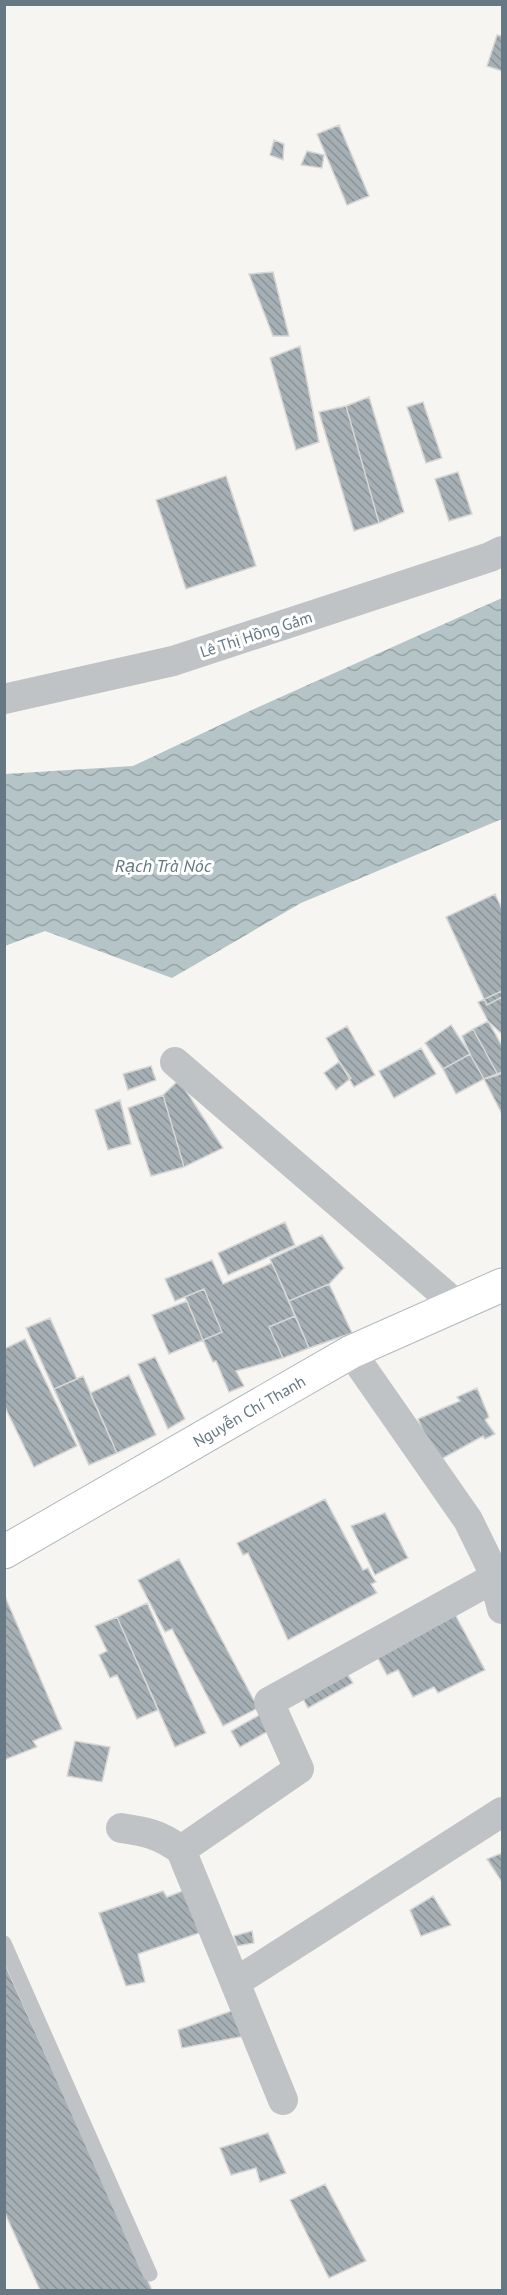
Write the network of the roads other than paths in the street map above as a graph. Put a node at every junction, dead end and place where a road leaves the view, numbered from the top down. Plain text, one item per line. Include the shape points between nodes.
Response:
1 (502, 552) edge
2 (4, 699) edge
3 (175, 1062) dead end
4 (502, 1285) edge
5 (458, 1306) junction
6 (351, 1352) junction
7 (4, 1552) edge
8 (494, 1578) junction
9 (502, 1609) edge
10 (502, 1812) edge
11 (121, 1828) dead end
12 (181, 1850) junction
13 (4, 1943) edge
14 (236, 1982) junction
15 (283, 2100) dead end
16 (150, 2274) dead end

1 - 2 street, Lê Thị Hồng Gấm via 174,660
3 - 5 street
4 - 5 main road, Nguyễn Chí Thanh
5 - 6 main road, Nguyễn Chí Thanh
6 - 7 main road, Nguyễn Chí Thanh
6 - 8 street via 468,1520
8 - 9 street
8 - 12 street via 269,1702 299,1769
10 - 14 street
11 - 12 street via 153,1833
12 - 14 street
13 - 16 lane
14 - 15 street

